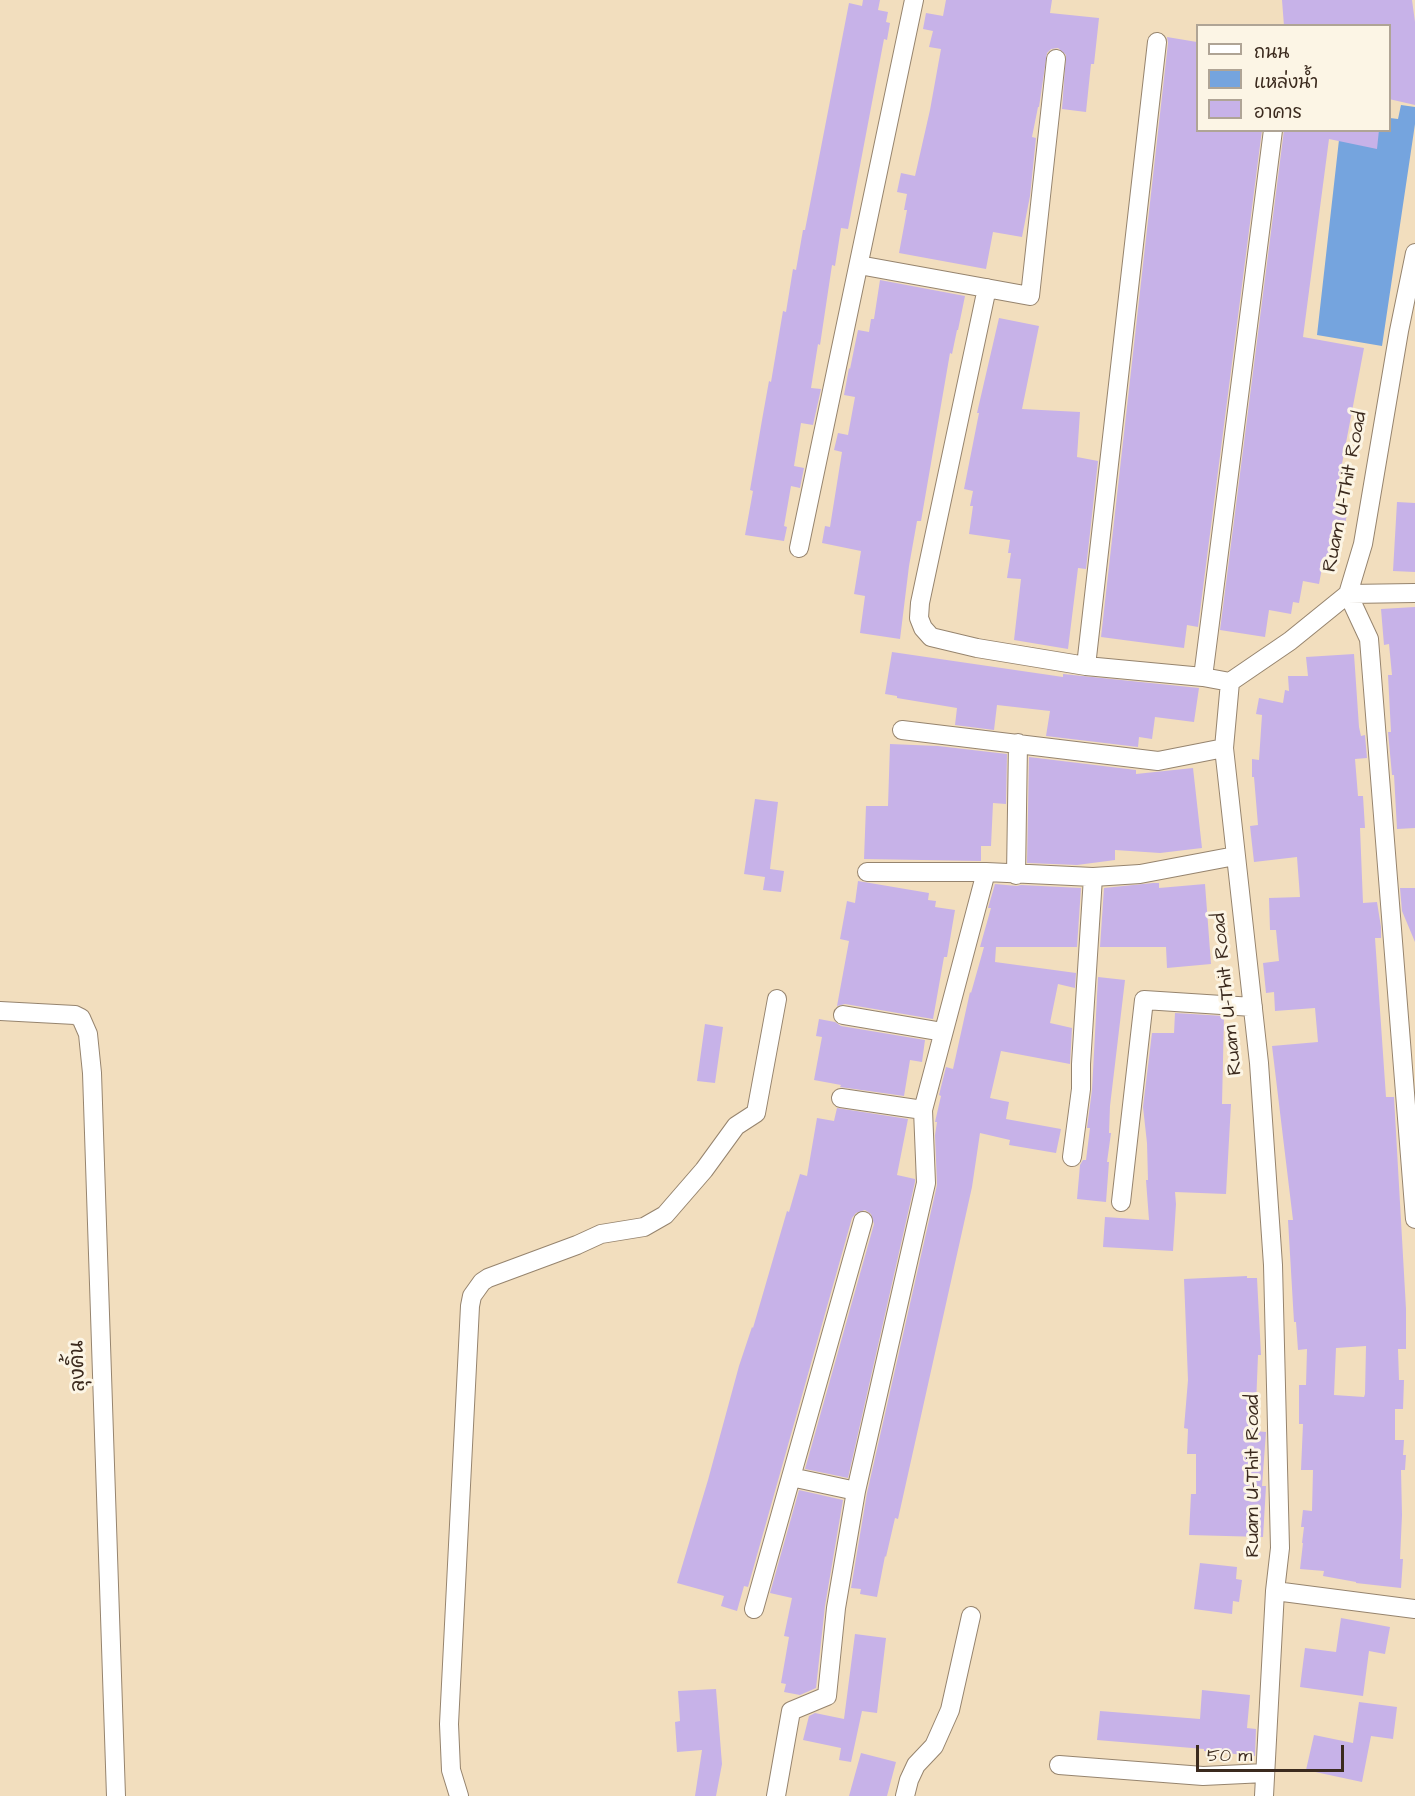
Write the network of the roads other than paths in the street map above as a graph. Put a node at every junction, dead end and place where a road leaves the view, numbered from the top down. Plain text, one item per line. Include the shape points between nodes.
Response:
1 (914, 0) edge
2 (1157, 42) dead end
3 (1056, 59) dead end
4 (1272, 132) edge
5 (1415, 253) edge
6 (859, 265) junction
7 (987, 288) junction
8 (1407, 332) edge
9 (799, 548) dead end
10 (1415, 593) edge
11 (1348, 594) junction
12 (1086, 666) junction
13 (1203, 677) junction
14 (1230, 682) junction
15 (902, 730) dead end
16 (1018, 743) junction
17 (1224, 748) junction
18 (1235, 856) junction
19 (867, 872) dead end
20 (986, 872) junction
21 (1016, 875) junction
22 (1093, 877) junction
23 (777, 999) dead end
24 (1253, 1007) junction
25 (0, 1011) edge
26 (843, 1015) dead end
27 (943, 1032) junction
28 (841, 1098) dead end
29 (923, 1110) junction
30 (1072, 1157) dead end
31 (1121, 1203) dead end
32 (1415, 1219) edge
33 (863, 1221) dead end
34 (791, 1477) junction
35 (856, 1491) junction
36 (1275, 1591) junction
37 (754, 1609) dead end
38 (1415, 1609) edge
39 (971, 1616) dead end
40 (1059, 1765) dead end
41 (1265, 1773) junction
42 (116, 1796) edge
43 (459, 1796) edge
44 (776, 1796) edge
45 (905, 1796) edge
46 (1264, 1796) edge

1 - 6 street
2 - 12 street
3 - 7 street via 1030,296
4 - 13 street
5 - 8 street, Ruam U-Thit Road
6 - 7 street
6 - 9 street
7 - 12 street via 920,603 920,624 936,638
8 - 11 street, Ruam U-Thit Road via 1363,544
10 - 11 street
11 - 14 street, Ruam U-Thit Road via 1290,641
11 - 32 street via 1369,639
12 - 13 street
13 - 14 street
14 - 17 street, Ruam U-Thit Road
15 - 16 street
16 - 17 street via 1158,761
16 - 21 street
17 - 18 street, Ruam U-Thit Road
18 - 22 street via 1140,874
18 - 24 street, Ruam U-Thit Road
19 - 20 street
20 - 21 street
20 - 27 street
21 - 22 street
22 - 30 street via 1082,1089
23 - 43 street via 756,1113 736,1126 665,1215 644,1227 601,1234 488,1278 472,1296 449,1724 451,1770
24 - 31 street via 1144,1000
24 - 36 street, Ruam U-Thit Road via 1273,1265 1280,1548
25 - 42 street, ลุงคิ้น via 75,1015 81,1018 88,1034
26 - 27 street
27 - 29 street
28 - 29 street
29 - 35 street via 926,1184
33 - 34 street
34 - 35 street
34 - 37 street
35 - 44 street via 836,1608 827,1696 791,1711
36 - 38 street
36 - 41 street, Ruam U-Thit Road
39 - 45 street via 950,1710 934,1746 916,1765
40 - 41 street via 1203,1776
41 - 46 street, Ruam U-Thit Road

